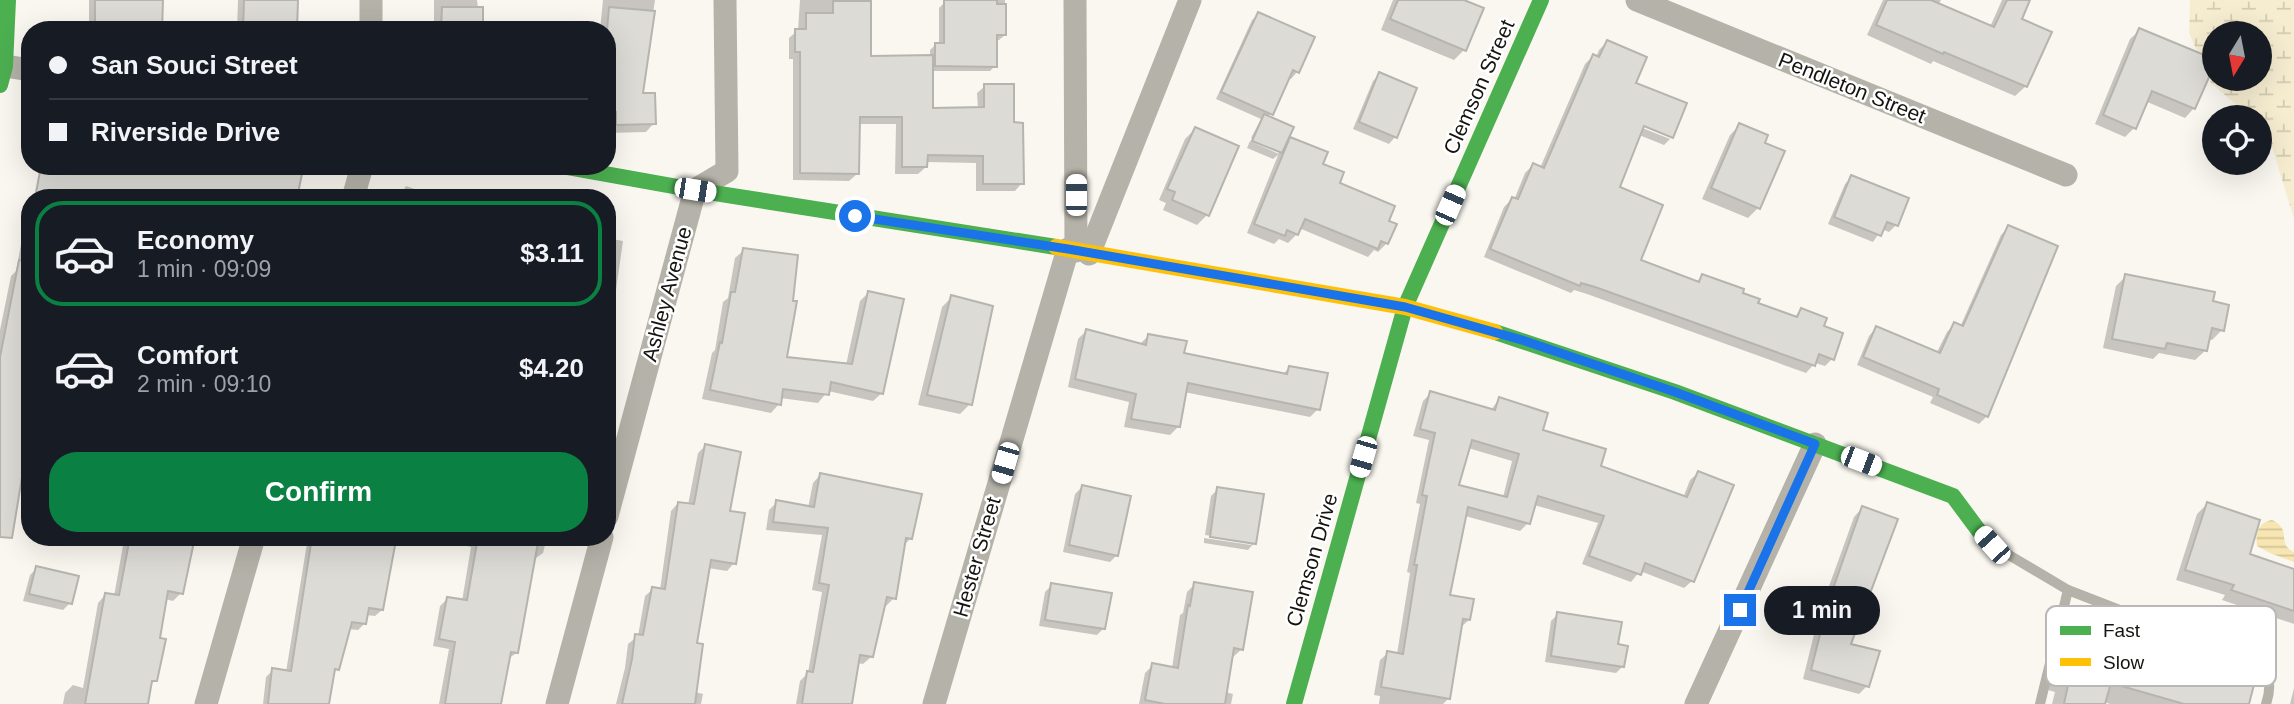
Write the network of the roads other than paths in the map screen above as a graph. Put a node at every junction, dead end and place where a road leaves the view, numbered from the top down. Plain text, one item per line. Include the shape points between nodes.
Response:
1 (8, 0) edge
2 (371, 0) edge
3 (725, 0) edge
4 (1075, 0) edge
5 (1190, 0) edge
6 (1541, 0) edge
7 (1637, 0) edge
8 (371, 21) edge
9 (21, 71) edge
10 (2, 72) edge
11 (611, 175) edge
12 (2066, 175) dead end
13 (695, 190) junction
14 (1078, 251) junction
15 (1405, 307) junction
16 (1815, 444) junction
17 (616, 483) edge
18 (1979, 531) joint
19 (251, 546) edge
20 (600, 546) edge
21 (2068, 590) junction
22 (2064, 606) edge
23 (2109, 606) edge
24 (2046, 672) edge
25 (2270, 686) edge
26 (206, 704) edge
27 (557, 704) edge
28 (934, 704) edge
29 (1294, 704) edge
30 (1696, 704) edge
31 (2040, 704) edge
32 (2266, 704) edge

1 - 10 street
2 - 8 street
3 - 13 street via 727,171
4 - 14 street
5 - 14 street, Hester Street
6 - 15 street, Clemson Street
7 - 12 street, Pendleton Street
9 - 10 street
11 - 13 street
13 - 14 street
13 - 17 street, Ashley Avenue
14 - 15 street
14 - 28 street, Hester Street
15 - 16 street via 1525,341
15 - 29 street, Clemson Drive
16 - 18 street via 1953,496
16 - 30 street
18 - 21 lane via 1992,545
19 - 26 street
20 - 27 street
21 - 22 lane
21 - 23 lane
24 - 31 lane
25 - 32 lane

